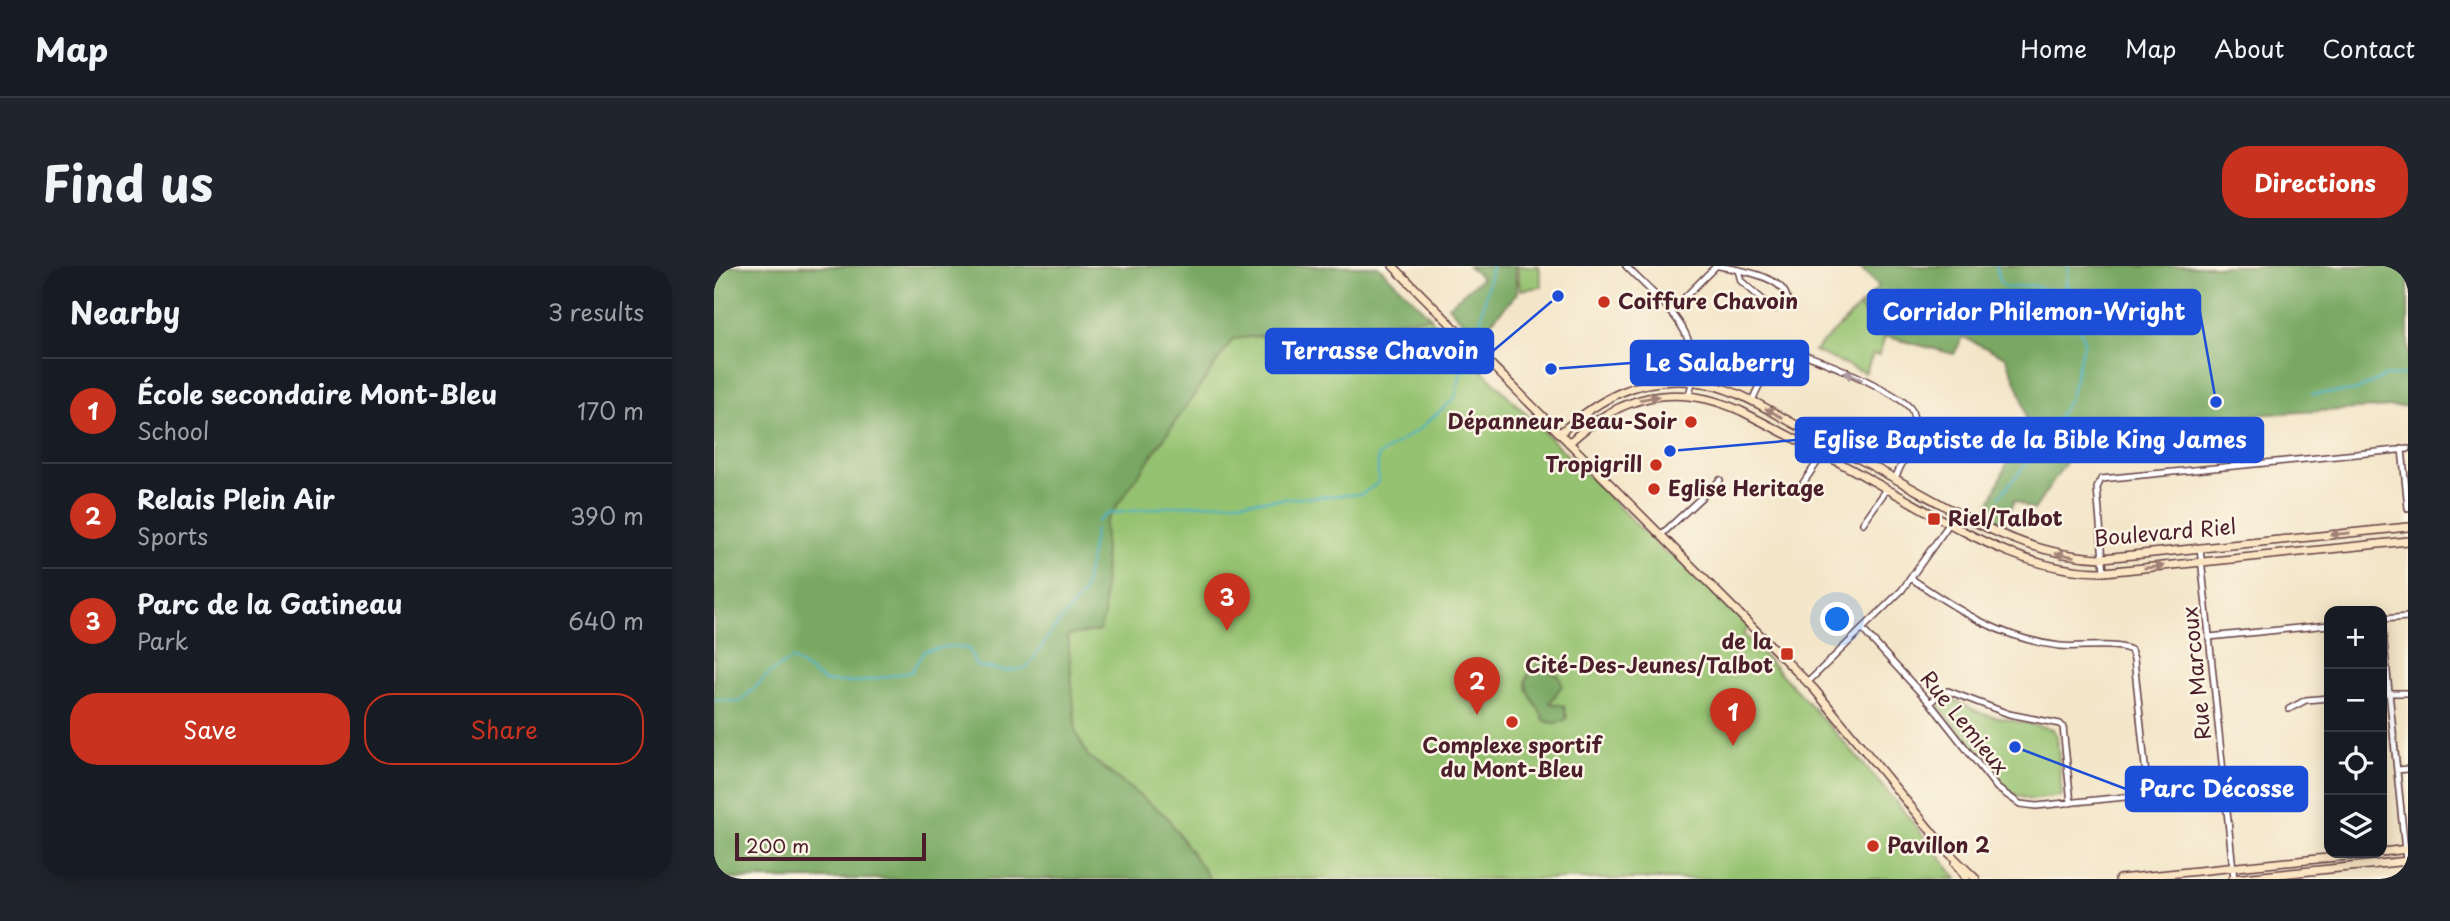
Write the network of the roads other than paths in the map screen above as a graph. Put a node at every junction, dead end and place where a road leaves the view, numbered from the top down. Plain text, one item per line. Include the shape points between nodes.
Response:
1 (1393, 266) edge
2 (1626, 266) edge
3 (1717, 266) edge
4 (1738, 270) junction
5 (1670, 312) junction
6 (1693, 382) junction
7 (1689, 396) junction
8 (1752, 401) junction
9 (1560, 433) junction
10 (1569, 443) junction
11 (2405, 449) edge
12 (1823, 454) junction
13 (1895, 478) junction
14 (1720, 480) dead end
15 (1799, 489) dead end
16 (1887, 489) junction
17 (2408, 508) edge
18 (1957, 513) junction
19 (1863, 523) dead end
20 (1950, 523) junction
21 (2408, 527) edge
22 (1661, 535) junction
23 (2408, 541) edge
24 (2200, 548) junction
25 (2103, 558) junction
26 (2202, 562) junction
27 (2104, 572) junction
28 (1912, 579) junction
29 (2408, 617) edge
30 (2387, 620) edge
31 (2324, 626) edge
32 (1862, 629) junction
33 (2209, 637) junction
34 (1808, 682) junction
35 (2387, 693) edge
36 (2408, 693) edge
37 (2324, 698) edge
38 (1930, 703) junction
39 (2387, 706) edge
40 (2289, 709) dead end
41 (2408, 769) edge
42 (2397, 770) junction
43 (2224, 787) junction
44 (2148, 795) junction
45 (2071, 803) junction
46 (2406, 850) edge
47 (2387, 852) edge
48 (1949, 853) junction
49 (2325, 858) edge
50 (2407, 861) edge
51 (2234, 867) junction
52 (1966, 879) edge
53 (1976, 879) edge
54 (2119, 879) edge
55 (2234, 879) edge

1 - 9 street
2 - 5 street
3 - 4 street
3 - 5 street
4 - 4 street via 1781,287 1787,298 1784,303 1774,309 1741,281
5 - 6 street via 1689,335
6 - 7 street
6 - 8 street, Boulevard Riel
6 - 9 street, Boulevard Riel via 1651,384 1620,392 1593,405
10 -> 7 street, Boulevard Riel via 1593,421 1622,405 1654,397
7 - 12 street, Boulevard Riel via 1732,407
13 -> 8 street, Boulevard Riel
13 -> 8 street via 1911,441 1913,417 1906,403 1791,351 1767,372
9 - 10 street
10 - 22 street
11 - 17 street
11 - 25 street via 2101,480 2097,488
12 - 15 street
12 - 16 street, Boulevard Riel
13 - 18 street, Boulevard Riel
14 - 22 street
16 - 19 street
16 - 20 street, Boulevard Riel
18 - 20 street
25 -> 18 street, Boulevard Riel via 2042,550
20 - 27 street, Boulevard Riel via 2041,564
20 - 28 street
21 -> 24 street, Boulevard Riel
22 - 34 street
23 - 26 street, Boulevard Riel
24 - 25 street, Boulevard Riel
24 - 26 street, Rue Marcoux
25 - 27 street
27 -> 26 street, Boulevard Riel
26 - 33 street, Rue Marcoux
28 - 32 street
28 - 44 street via 1970,618 2013,636 2061,646 2131,650
29 - 30 street
31 - 33 street
32 - 34 street
32 - 38 street, Rue Lemieux
33 - 43 street, Rue Marcoux
34 - 48 street
35 - 36 street
37 - 40 street via 2306,700
38 - 45 street, Rue Lemieux via 2006,796 2031,806
38 - 45 street via 1948,691 2009,714 2060,724
39 - 42 street
41 - 42 street
42 - 46 street
43 - 44 street, Rue Lemieux
43 - 51 street, Rue Marcoux
44 - 45 street, Rue Lemieux
46 - 47 street
46 - 50 street
48 - 52 street
48 - 53 street
49 - 51 street
50 - 55 street
51 - 54 street
51 - 55 street, Rue Marcoux

